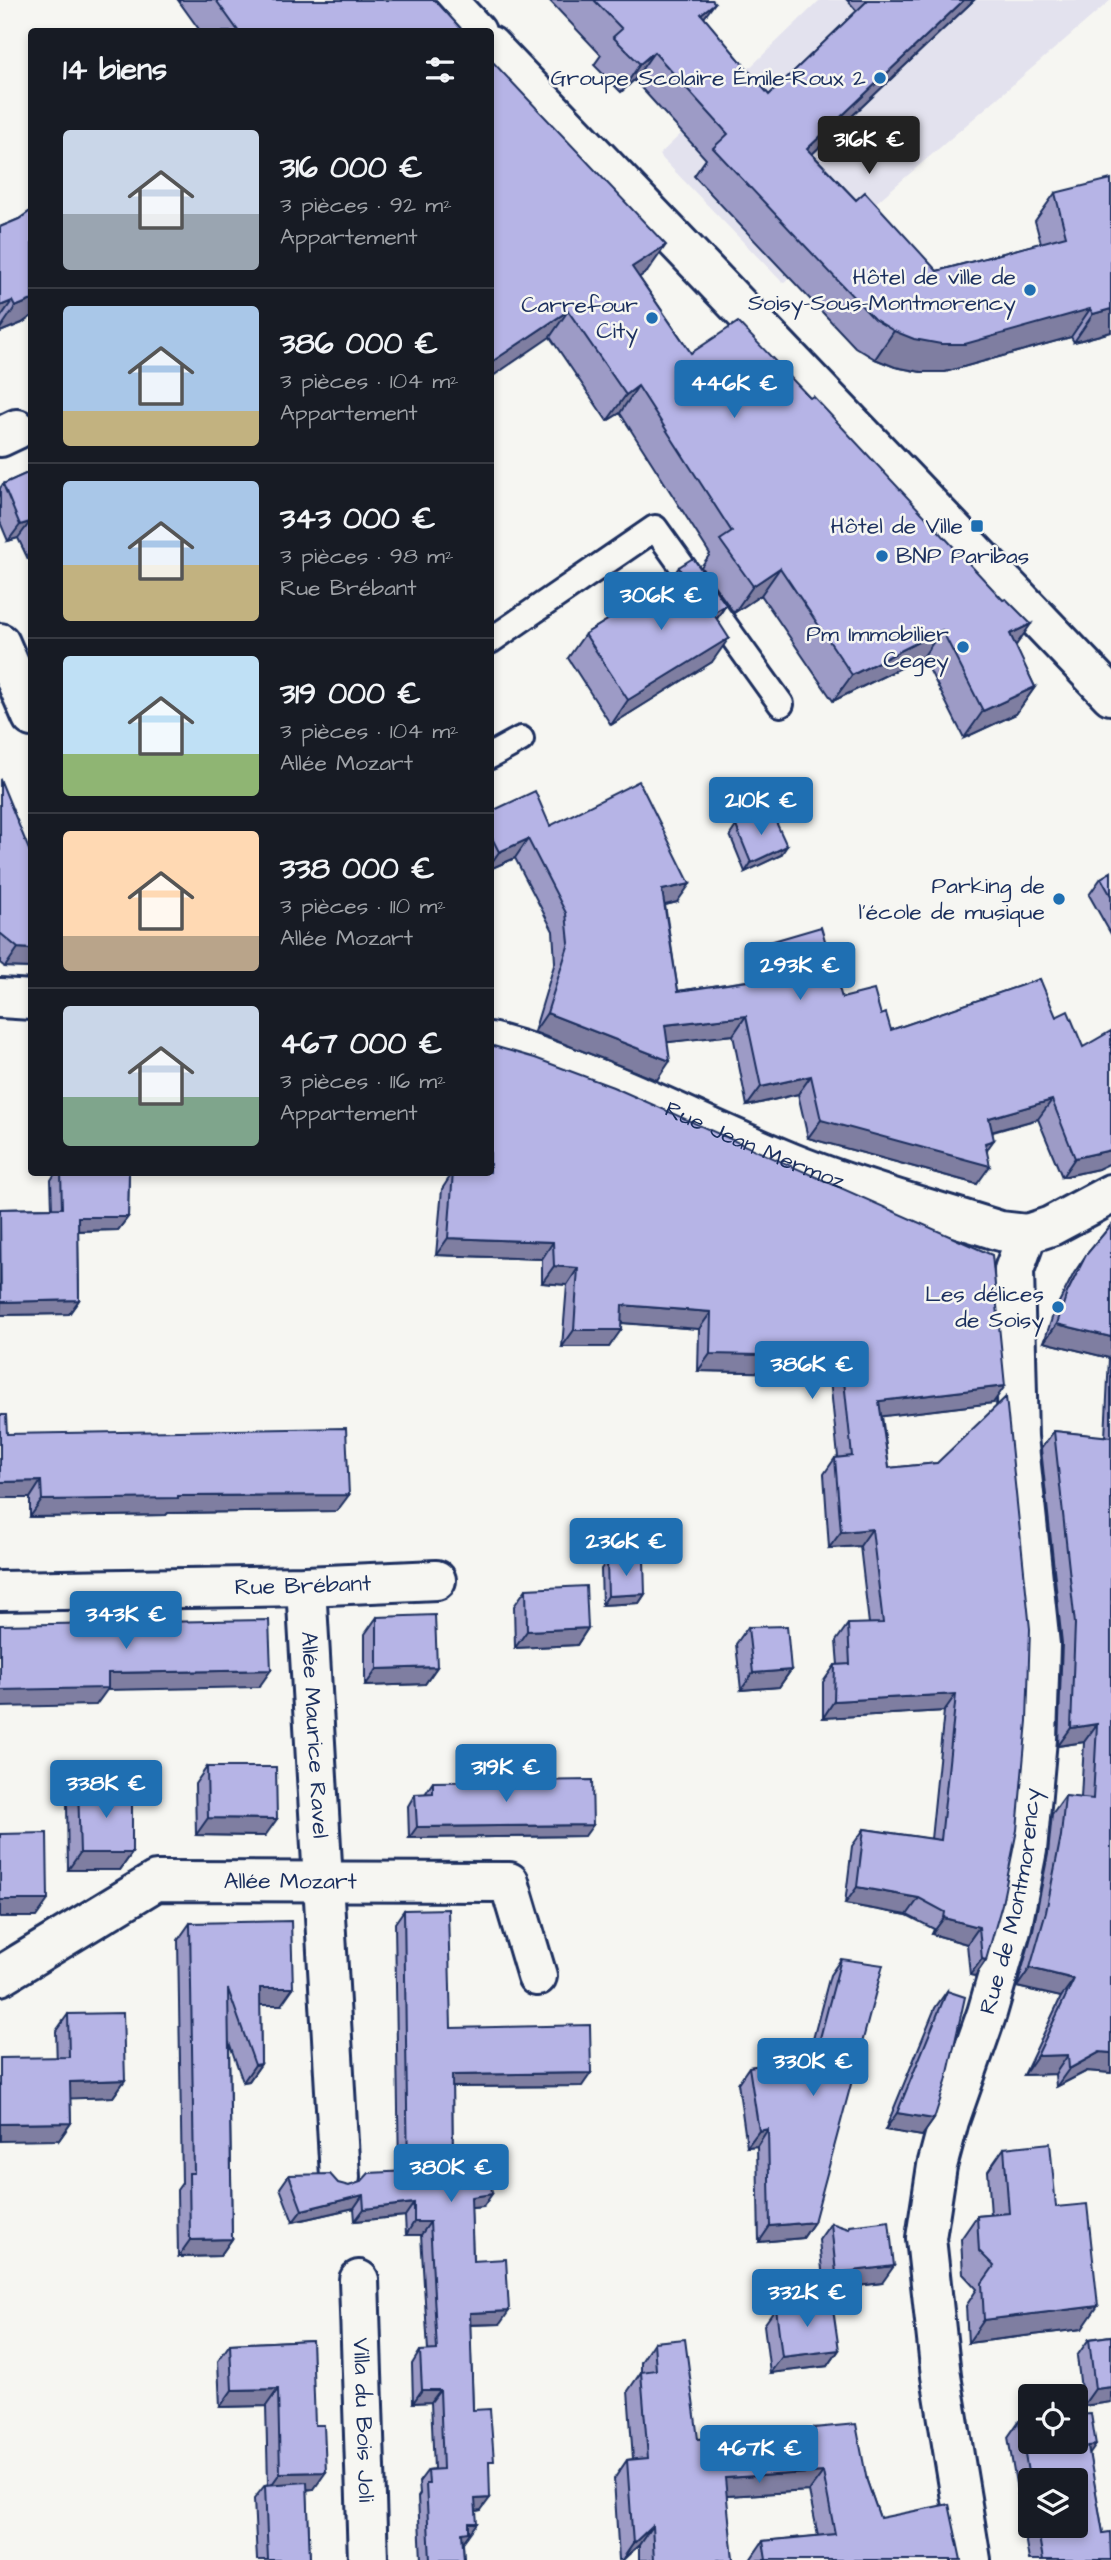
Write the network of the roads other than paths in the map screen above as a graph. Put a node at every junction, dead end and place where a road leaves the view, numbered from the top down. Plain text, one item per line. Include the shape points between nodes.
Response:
1 (446, 0) edge
2 (472, 28) edge
3 (494, 50) edge
4 (494, 638) edge
5 (0, 643) edge
6 (1111, 695) edge
7 (781, 704) dead end
8 (28, 709) edge
9 (522, 739) dead end
10 (494, 754) edge
11 (0, 998) edge
12 (28, 1000) edge
13 (494, 1043) edge
14 (1111, 1194) edge
15 (1027, 1234) junction
16 (436, 1580) dead end
17 (306, 1586) junction
18 (0, 1591) edge
19 (324, 1881) junction
20 (0, 1976) edge
21 (537, 1976) dead end
22 (340, 2177) dead end
23 (359, 2280) dead end
24 (368, 2560) edge
25 (971, 2560) edge

1 - 2 street
3 - 6 street
4 - 7 lane via 655,528
5 - 8 street
9 - 10 lane
11 - 12 street
13 - 15 street, Rue Jean Mermoz via 612,1084 804,1167 1000,1231
14 - 15 street
15 - 25 street, Rue de Montmorency via 1014,1270 1018,1437 1040,1645 1028,1836 1012,1926 940,2155 926,2238
16 - 17 street, Rue Brébant
17 - 18 street, Rue Brébant
17 - 19 street, Allée Maurice Ravel
19 - 20 street, Allée Mozart via 156,1881
19 - 21 street, Allée Mozart via 509,1882
19 - 22 street, Allée Maurice Ravel
23 - 24 street, Villa du Bois Joli

